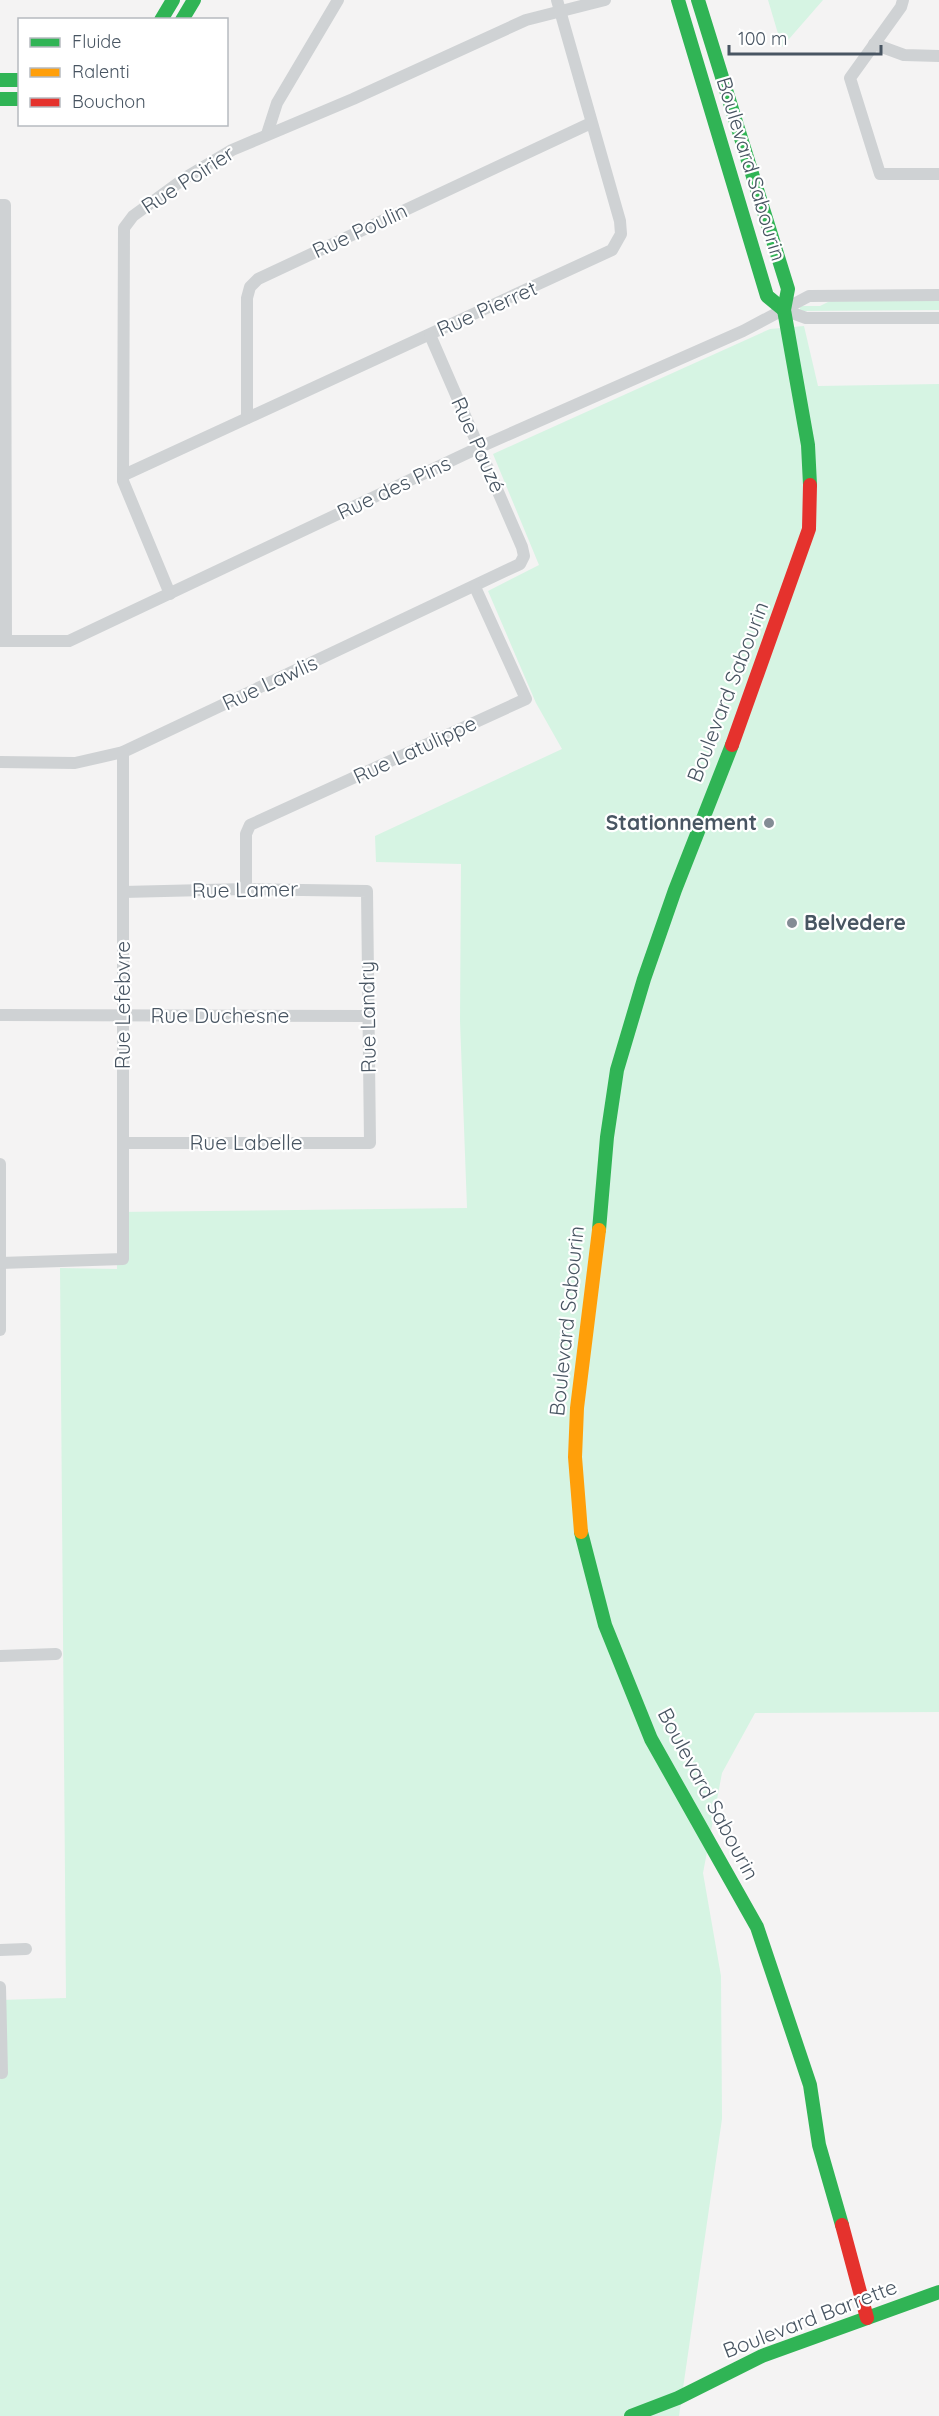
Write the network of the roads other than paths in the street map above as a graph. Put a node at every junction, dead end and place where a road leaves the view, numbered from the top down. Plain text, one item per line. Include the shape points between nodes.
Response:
1 (173, 0) edge
2 (194, 0) edge
3 (338, 0) edge
4 (557, 0) edge
5 (605, 0) edge
6 (678, 0) edge
7 (698, 0) edge
8 (903, 0) edge
9 (561, 13) junction
10 (162, 18) edge
11 (183, 18) edge
12 (874, 44) junction
13 (939, 56) edge
14 (0, 80) edge
15 (18, 80) edge
16 (0, 99) edge
17 (18, 99) edge
18 (591, 123) junction
19 (267, 134) junction
20 (939, 174) edge
21 (0, 205) edge
22 (939, 295) edge
23 (784, 310) junction
24 (939, 318) edge
25 (430, 335) junction
26 (247, 418) junction
27 (480, 447) junction
28 (124, 475) junction
29 (3, 524) edge
30 (524, 556) joint
31 (475, 587) junction
32 (170, 594) junction
33 (3, 641) edge
34 (123, 752) junction
35 (0, 762) edge
36 (246, 889) junction
37 (367, 891) joint
38 (123, 892) junction
39 (0, 1014) edge
40 (123, 1015) junction
41 (369, 1016) junction
42 (123, 1143) junction
43 (369, 1143) joint
44 (0, 1164) edge
45 (0, 1263) edge
46 (0, 1330) edge
47 (56, 1654) dead end
48 (0, 1656) edge
49 (26, 1949) dead end
50 (0, 1950) edge
51 (0, 1987) edge
52 (2, 2073) dead end
53 (939, 2292) edge
54 (867, 2318) junction
55 (631, 2416) edge

1 - 10 street
2 - 11 street
3 - 19 street via 277,103
4 - 9 street, Rue Pierret
5 - 9 street, Rue Poirier
6 - 23 street, Boulevard Sabourin via 767,296
7 - 23 street, Boulevard Sabourin via 788,289
8 - 12 street via 902,7
9 - 18 street, Rue Pierret
9 - 19 street, Rue Poirier via 526,21
12 - 13 street via 904,55
12 - 20 street via 850,78 880,174
14 - 15 street
16 - 17 street
18 - 25 street, Rue Pierret via 620,221 621,234 612,250
18 - 26 street, Rue Poulin via 258,279 247,298
19 - 28 street, Rue Poirier via 185,178 133,216 124,228
21 - 29 street via 5,205
22 - 23 street, Rue des Pins via 809,296
23 - 24 street via 806,318
23 - 27 street, Rue des Pins
23 - 54 street, Boulevard Sabourin via 808,445 809,529 731,749 675,890 617,1070 577,1408 575,1457 581,1535 605,1625 651,1739 757,1927 810,2085 819,2145
25 - 26 street, Rue Pierret
25 - 27 street, Rue Pauzé
26 - 28 street, Rue Pierret
27 - 30 street, Rue Pauzé
27 - 32 street, Rue des Pins
28 - 32 street, Rue Poirier via 123,481
29 - 33 street
30 - 31 street, Rue Lawlis via 520,564
31 - 34 street, Rue Lawlis
31 - 36 street, Rue Latulippe via 526,699 250,825 246,834
32 - 33 street, Rue des Pins via 69,641
34 - 35 street, Rue Lawlis via 75,763
34 - 38 street, Rue Lefebvre
36 - 37 street, Rue Lamer
36 - 38 street, Rue Lamer
37 - 41 street, Rue Landry
38 - 40 street, Rue Lefebvre
39 - 40 street, Rue Duchesne
40 - 41 street, Rue Duchesne
40 - 42 street, Rue Lefebvre
41 - 43 street, Rue Landry
42 - 43 street, Rue Labelle
42 - 45 street, Rue Lefebvre via 123,1259
44 - 45 street
45 - 46 street
47 - 48 street
49 - 50 street
51 - 52 street
53 - 54 street, Boulevard Barrette
54 - 55 street, Boulevard Barrette via 762,2356 678,2398

